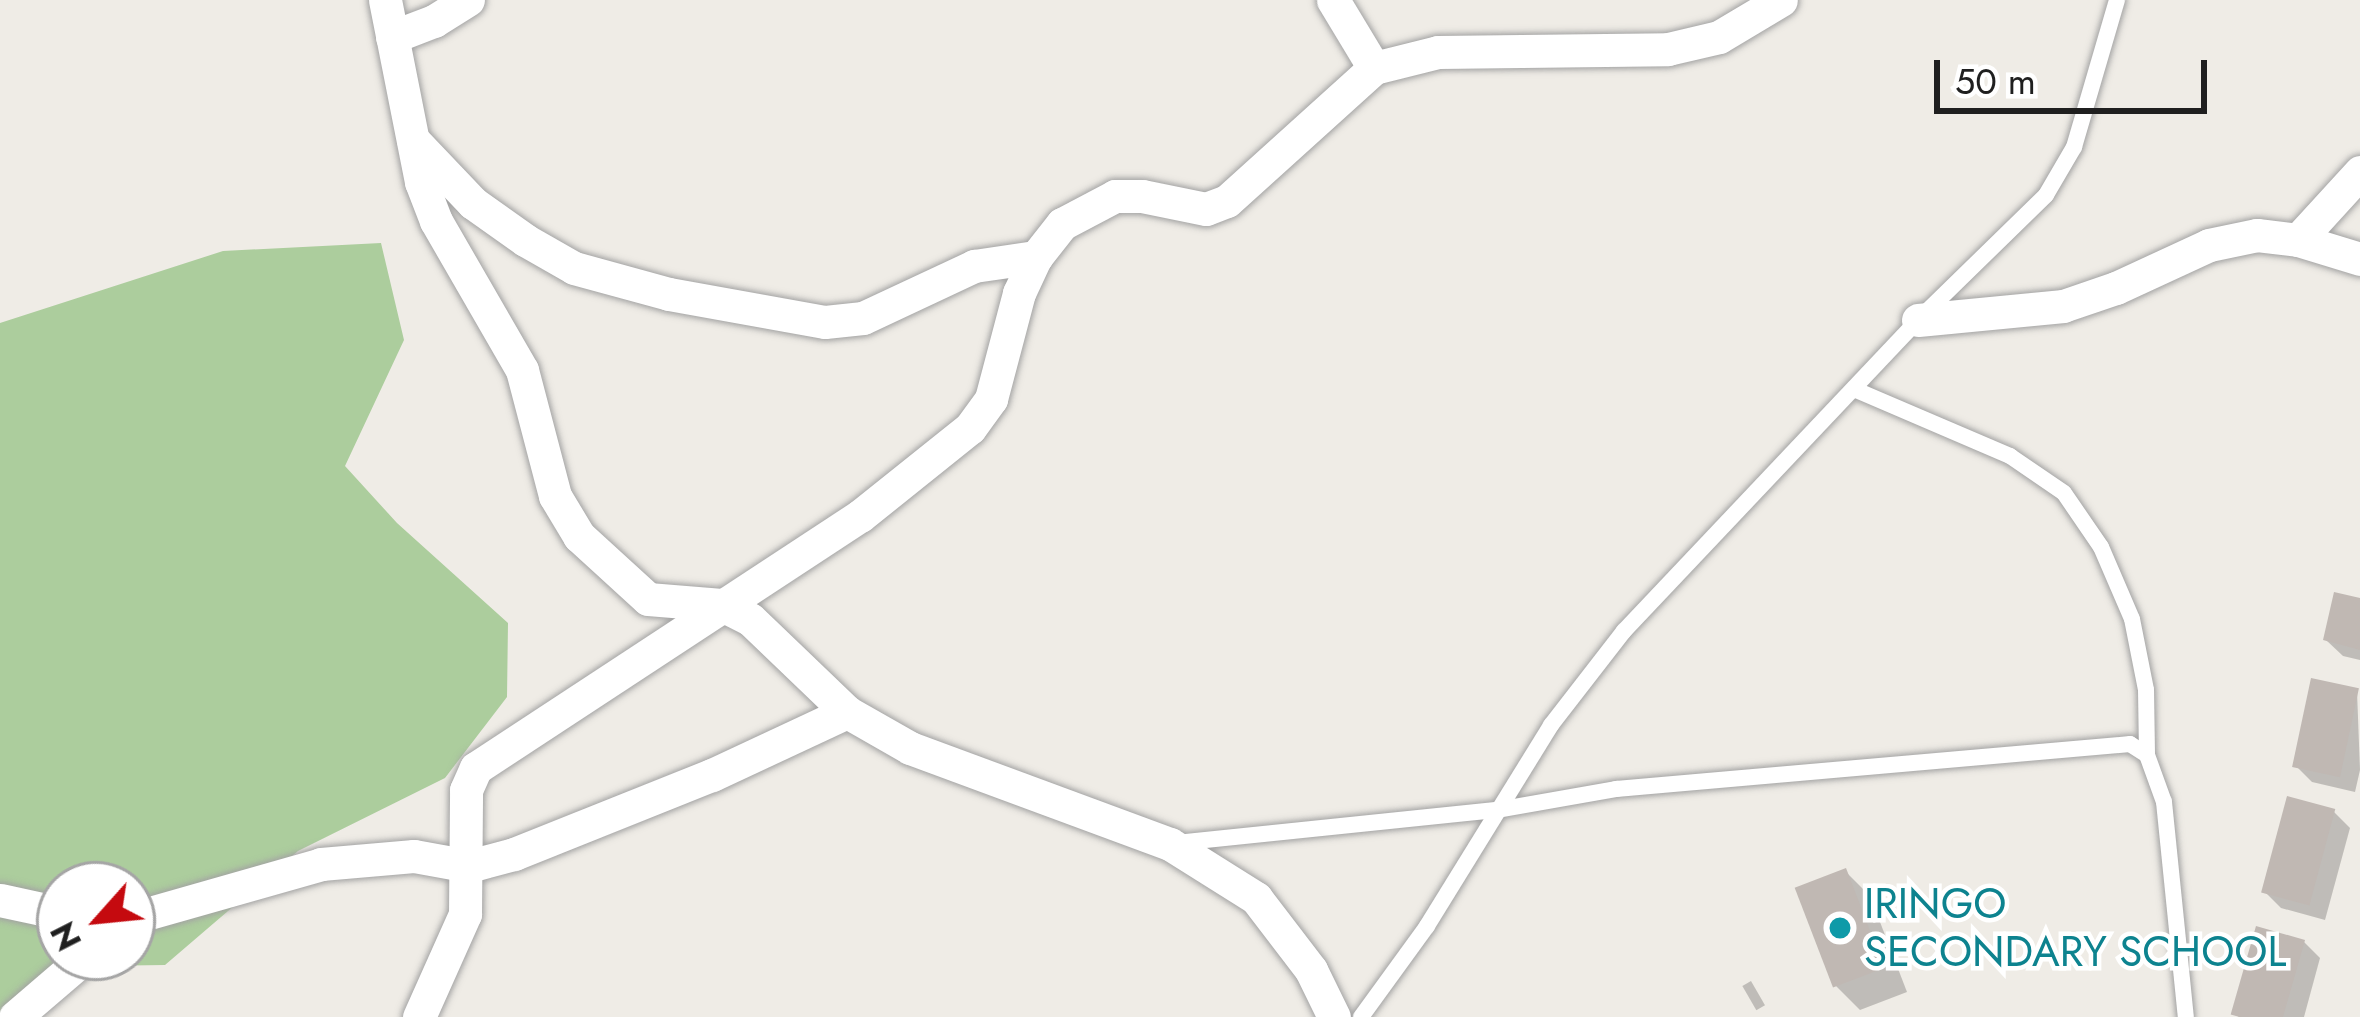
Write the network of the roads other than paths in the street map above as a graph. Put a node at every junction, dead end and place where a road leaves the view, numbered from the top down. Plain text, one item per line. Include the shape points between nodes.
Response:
1 (385, 0) edge
2 (468, 0) edge
3 (1333, 0) edge
4 (1781, 0) edge
5 (2117, 0) edge
6 (392, 37) junction
7 (1374, 68) junction
8 (412, 139) junction
9 (2360, 172) edge
10 (2298, 239) junction
11 (1036, 256) junction
12 (2360, 259) edge
13 (1918, 320) junction
14 (1856, 390) junction
15 (722, 605) junction
16 (847, 712) junction
17 (2147, 755) junction
18 (1497, 810) junction
19 (1170, 844) junction
20 (469, 866) junction
21 (0, 900) edge
22 (36, 908) edge
23 (156, 911) edge
24 (57, 981) edge
25 (15, 1017) edge
26 (419, 1017) edge
27 (1334, 1017) edge
28 (1361, 1017) edge
29 (2186, 1017) edge

1 - 6 street
2 - 6 street
3 - 7 street
4 - 7 street via 1719,37 1668,49 1438,52
5 - 13 lane via 2074,147 2046,195
6 - 8 street
7 - 11 street via 1227,201 1206,209 1115,196 1062,224
8 - 11 street via 473,203 525,239 574,268 669,294 825,322 895,306 974,266
8 - 15 street via 436,221 522,370 555,496 579,536 648,598
9 - 10 street
10 - 12 street
10 - 13 street via 2257,235 2209,245 2063,305
11 - 15 street via 982,415 860,516
13 - 14 lane
14 - 17 lane via 2010,456 2064,494 2101,547 2132,619 2146,690
14 - 18 lane via 1624,631
15 - 16 street via 774,638
15 - 20 street via 476,768 466,790
16 - 19 street via 976,776
16 - 20 street via 712,775
17 - 18 lane via 2130,744 2053,748 1616,789
17 - 29 lane via 2164,802
18 - 19 lane
18 - 28 lane
19 - 27 street via 1256,898 1311,970
20 - 23 street via 414,856 321,864
20 - 26 street via 465,914
21 - 22 street
24 - 25 street

